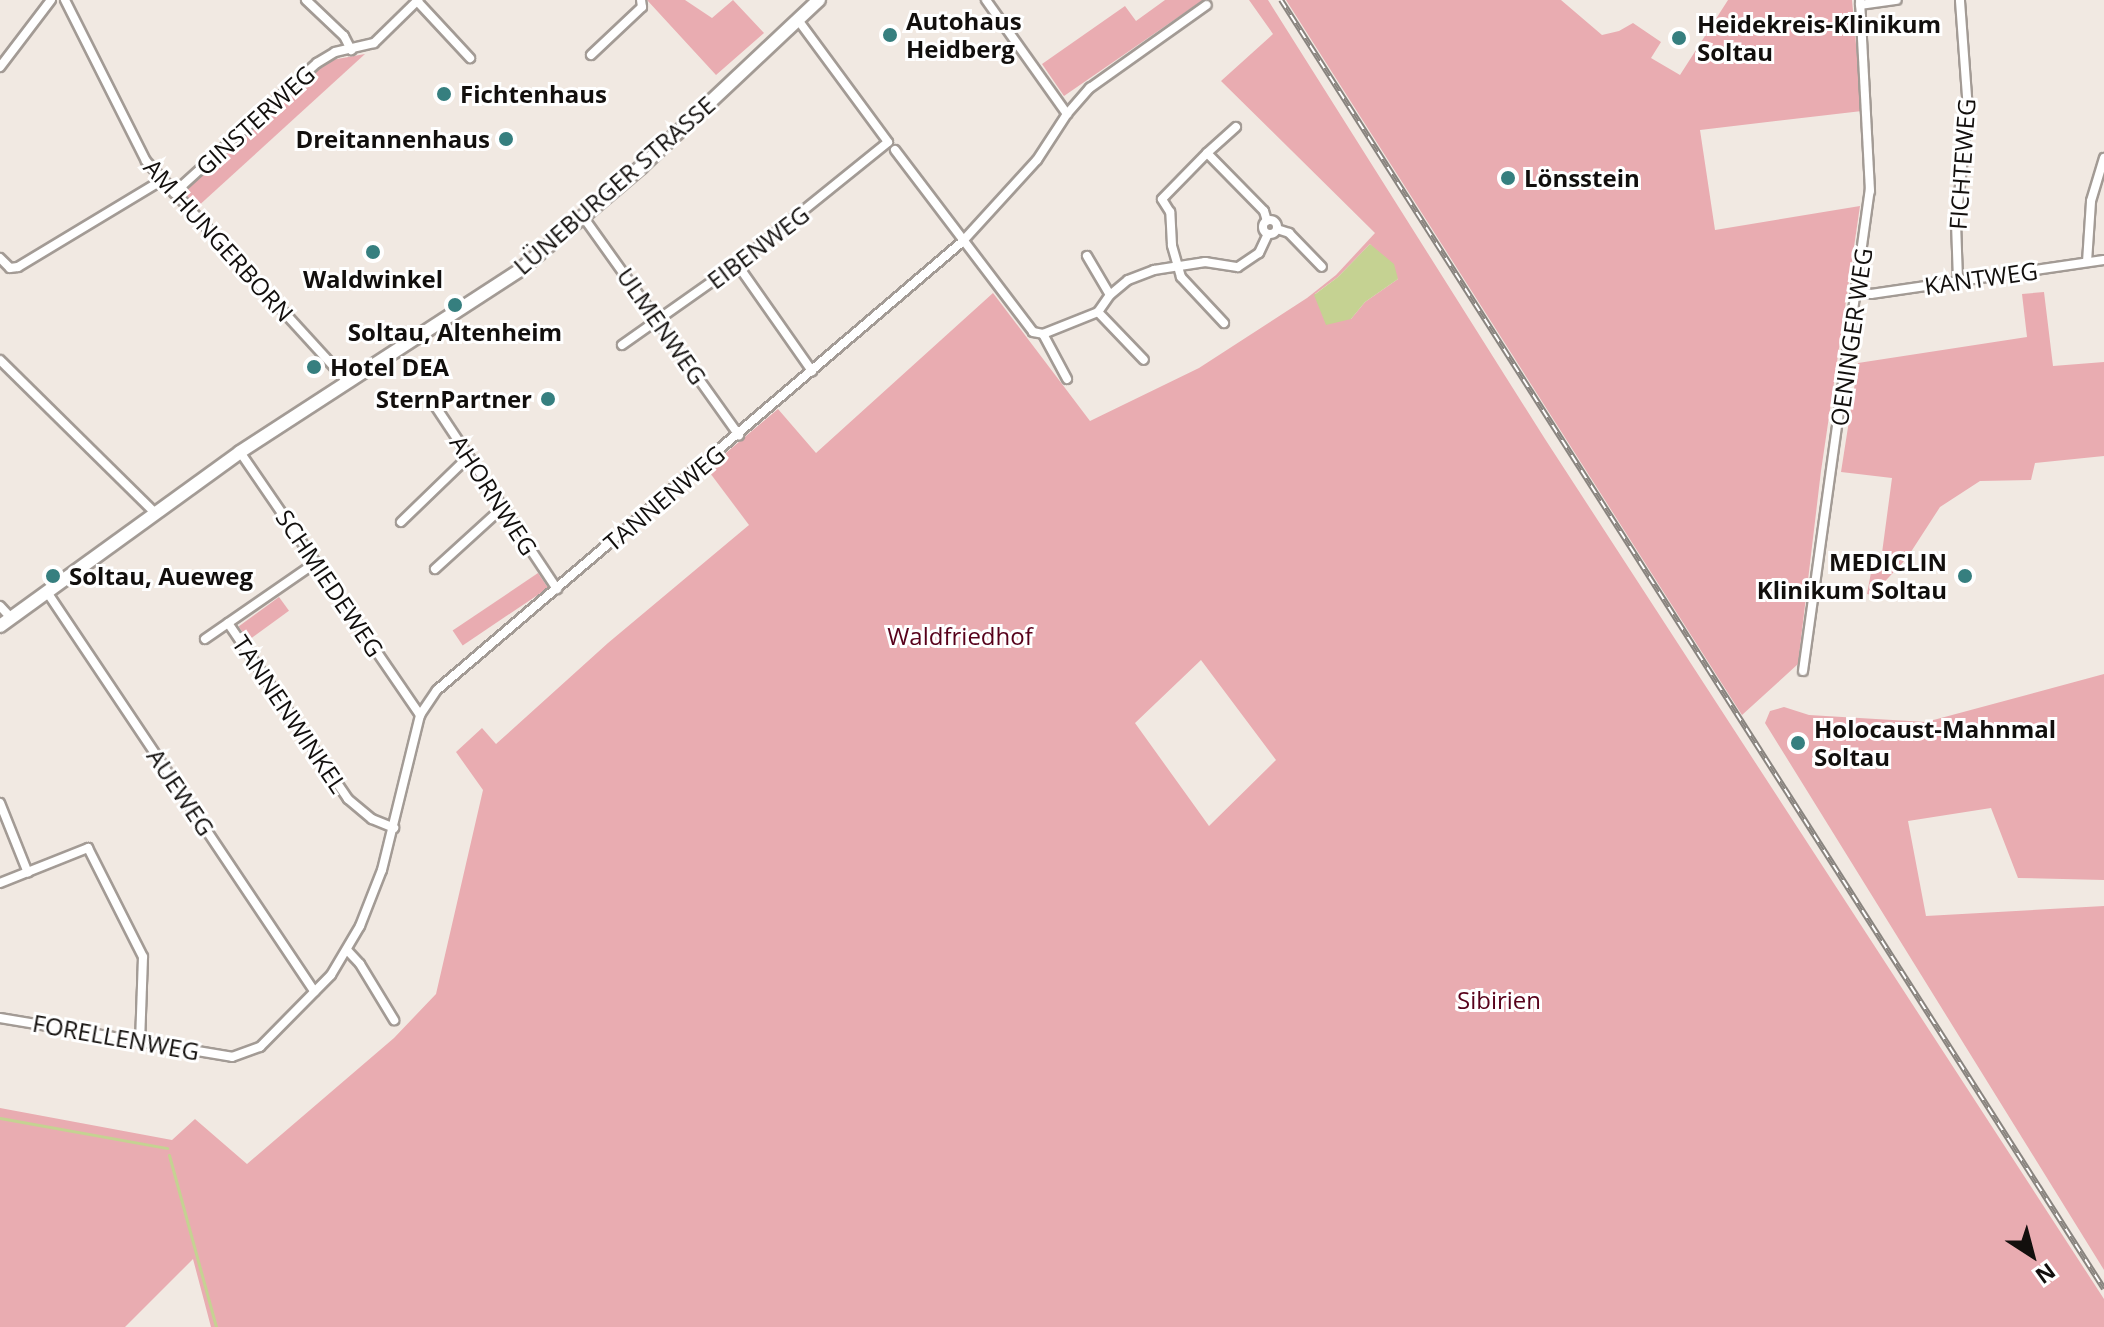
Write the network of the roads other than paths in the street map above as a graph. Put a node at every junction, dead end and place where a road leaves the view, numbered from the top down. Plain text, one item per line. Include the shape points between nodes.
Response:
1 (51, 0) edge
2 (65, 0) edge
3 (306, 0) edge
4 (418, 0) edge
5 (641, 0) edge
6 (819, 0) edge
7 (986, 0) edge
8 (1897, 0) edge
9 (1960, 0) edge
10 (1860, 2) edge
11 (1207, 5) dead end
12 (798, 20) junction
13 (351, 50) junction
14 (591, 55) dead end
15 (470, 58) dead end
16 (0, 67) edge
17 (1067, 114) junction
18 (1236, 127) dead end
19 (895, 150) dead end
20 (1207, 153) junction
21 (2104, 158) edge
22 (162, 180) junction
23 (174, 193) junction
24 (584, 218) junction
25 (1267, 221) junction
26 (1277, 229) junction
27 (1268, 234) junction
28 (962, 242) junction
29 (1087, 256) dead end
30 (0, 258) edge
31 (2104, 260) edge
32 (2087, 262) junction
33 (737, 264) junction
34 (1176, 264) junction
35 (1322, 267) dead end
36 (1958, 280) junction
37 (1858, 291) junction
38 (1110, 295) junction
39 (1098, 312) junction
40 (658, 321) junction
41 (1224, 323) dead end
42 (1043, 334) junction
43 (622, 345) dead end
44 (0, 360) edge
45 (1144, 360) dead end
46 (812, 371) junction
47 (1067, 379) dead end
48 (348, 382) junction
49 (432, 401) dead end
50 (739, 435) junction
51 (240, 452) junction
52 (468, 457) junction
53 (502, 508) junction
54 (155, 513) junction
55 (401, 522) dead end
56 (315, 563) junction
57 (435, 569) dead end
58 (557, 589) junction
59 (47, 592) junction
60 (0, 606) edge
61 (6, 622) edge
62 (228, 623) junction
63 (205, 639) dead end
64 (1803, 671) dead end
65 (420, 715) junction
66 (0, 803) edge
67 (394, 828) junction
68 (28, 873) junction
69 (0, 883) edge
70 (347, 950) junction
71 (315, 992) junction
72 (0, 1018) edge
73 (394, 1020) dead end
74 (140, 1041) junction
75 (232, 1057) joint

1 - 16 street
2 - 22 street, AM HUNGERBORN via 134,141
3 - 13 street via 344,36
4 - 13 street, GINSTERWEG via 374,43
4 - 15 street, GINSTERWEG
5 - 14 street via 642,7
6 - 12 main road, LÜNEBURGER STRASSE
7 - 17 street
8 - 10 street
9 - 36 street, FICHTEWEG via 1968,110 1956,223
10 - 37 street, OENINGER WEG via 1871,182
11 - 17 street, TANNENWEG via 1090,88
12 - 24 main road, LÜNEBURGER STRASSE
12 - 33 street, EIBENWEG via 888,142
13 - 23 street, GINSTERWEG via 317,63
17 - 28 street, TANNENWEG via 1037,160
18 - 20 street
19 - 28 street
20 - 25 street via 1264,211
20 - 34 street via 1162,199 1170,212
21 - 32 street via 2091,201
22 - 23 street, AM HUNGERBORN
22 - 30 street via 18,267 10,268
23 - 48 street, AM HUNGERBORN
24 - 40 street, ULMENWEG
24 - 48 main road, LÜNEBURGER STRASSE via 520,270
25 - 26 street
25 - 27 street via 1263,228
26 - 27 street
26 - 35 street via 1289,233
27 - 34 street via 1259,253 1238,267
28 - 42 street via 1025,327
28 - 46 street, TANNENWEG
29 - 38 street
31 - 32 street, KANTWEG
32 - 36 street, KANTWEG
33 - 40 street, EIBENWEG
33 - 46 street
34 - 38 street via 1128,280
34 - 41 street via 1181,277
36 - 37 street, KANTWEG via 1871,294
37 - 64 street, OENINGER WEG
38 - 39 street
39 - 42 street
39 - 45 street
40 - 43 street, EIBENWEG
40 - 50 street, ULMENWEG
42 - 47 street
44 - 54 street
46 - 50 street, TANNENWEG
48 - 51 main road, LÜNEBURGER STRASSE
49 - 52 street, AHORNWEG
50 - 58 street, TANNENWEG
51 - 54 main road, LÜNEBURGER STRASSE
51 - 56 street, SCHMIEDEWEG
52 - 53 street, AHORNWEG
52 - 55 street
53 - 57 street
53 - 58 street, AHORNWEG
54 - 59 main road, LÜNEBURGER STRASSE
56 - 62 street, TANNENWINKEL
56 - 65 street, SCHMIEDEWEG
58 - 65 street, TANNENWEG via 437,690
59 - 61 main road, LÜNEBURGER STRASSE
59 - 71 street, AUEWEG
60 - 61 street
62 - 63 street, TANNENWINKEL
62 - 67 street, TANNENWINKEL via 348,799 372,819
65 - 67 street, TANNENWEG
66 - 68 street
67 - 70 street, TANNENWEG via 377,885
68 - 69 street
68 - 74 street via 88,848 143,957
70 - 71 street, TANNENWEG
70 - 73 street
71 - 75 street, TANNENWEG via 260,1047
72 - 74 street, FORELLENWEG
74 - 75 street, FORELLENWEG

